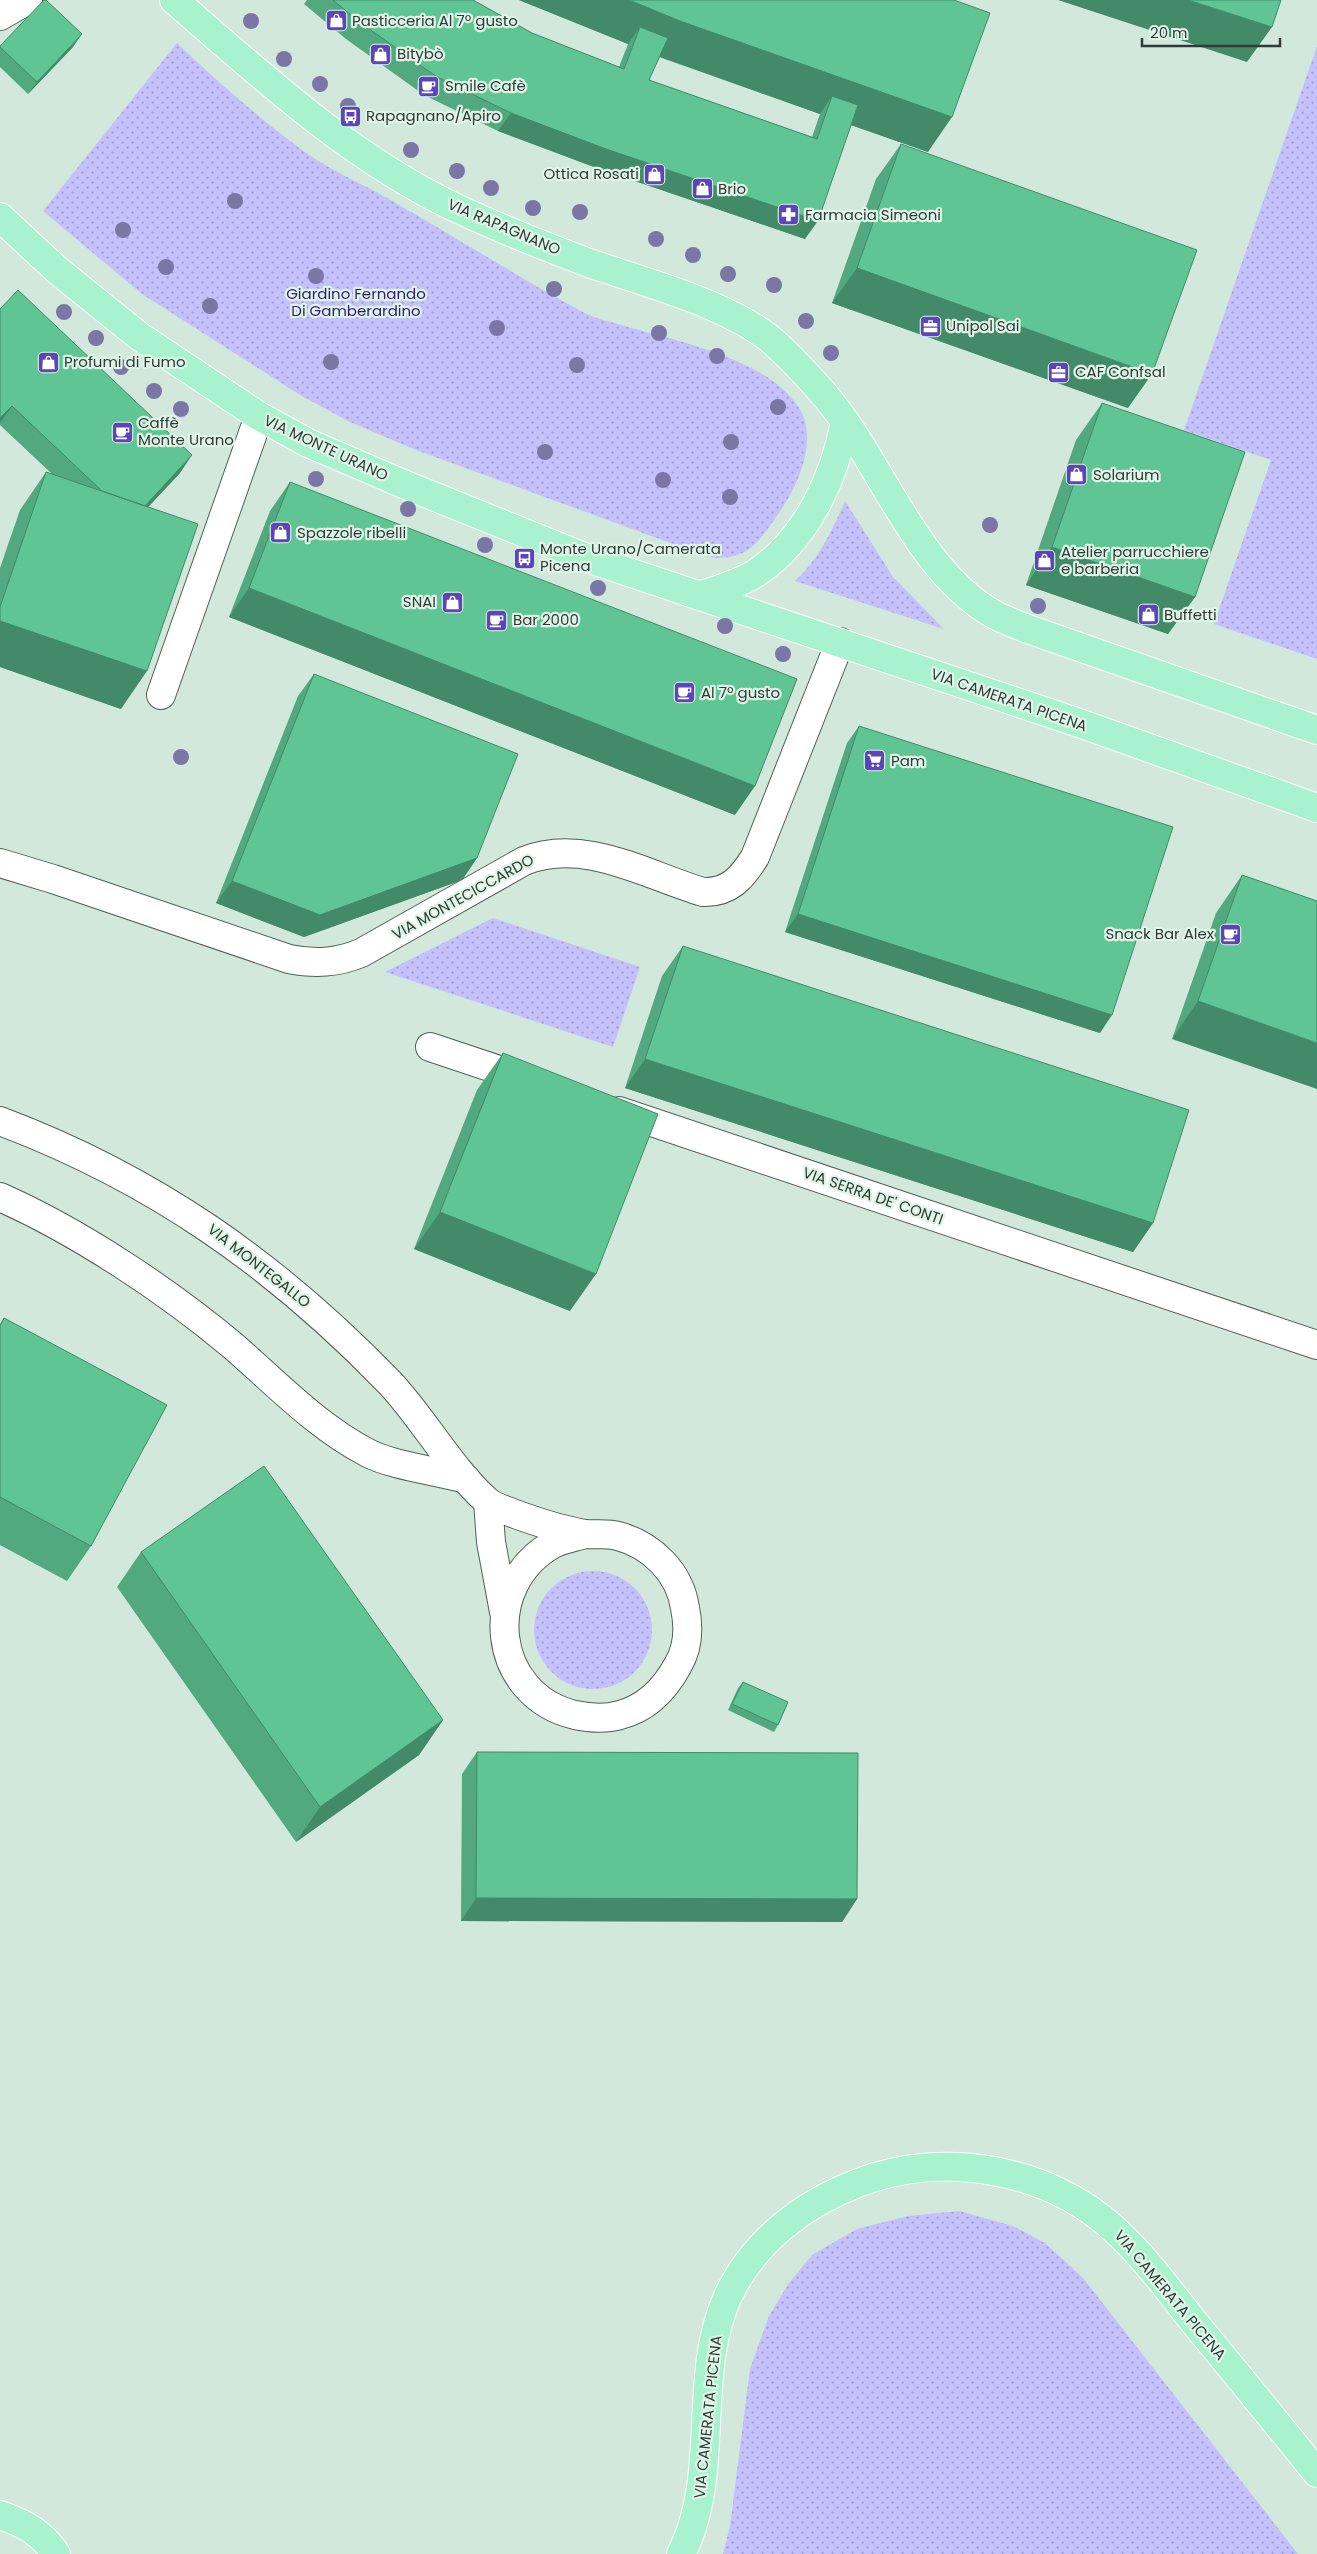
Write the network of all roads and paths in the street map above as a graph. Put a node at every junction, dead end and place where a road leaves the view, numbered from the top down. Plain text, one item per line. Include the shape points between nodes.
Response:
1 (28, 0) edge
2 (188, 4) edge
3 (0, 16) edge
4 (3, 227) edge
5 (259, 416) junction
6 (846, 422) junction
7 (699, 596) junction
8 (840, 642) junction
9 (161, 695) edge
10 (1317, 730) edge
11 (1317, 808) edge
12 (0, 863) edge
13 (430, 1047) dead end
14 (551, 1088) edge
15 (598, 1104) edge
16 (0, 1121) edge
17 (0, 1197) edge
18 (1317, 1345) edge
19 (466, 1479) junction
20 (488, 1502) junction
21 (585, 1534) junction
22 (504, 1614) junction
23 (1317, 2473) edge
24 (0, 2515) edge
25 (56, 2554) edge
26 (681, 2554) edge

1 - 3 street
2 - 6 main road, VIA RAPAGNANO via 274,88 359,152 452,206 535,242 738,318 760,331 807,376
4 - 5 main road, VIA MONTE URANO via 121,322
5 - 7 main road, VIA MONTE URANO via 308,443 513,530
5 - 9 street
6 - 7 main road via 830,476 798,532 757,572 740,582
6 - 10 main road via 922,543 969,596 993,614
7 - 8 main road, VIA CAMERATA PICENA
8 - 11 main road, VIA CAMERATA PICENA
8 - 12 street, VIA MONTECICCARDO via 755,858 732,886 721,890 704,892 589,854 554,852 524,860 361,953 347,959 317,963 289,959
13 - 14 street
15 - 18 street, VIA SERRA DE' CONTI
16 - 19 street, VIA MONTEGALLO via 48,1139 172,1204 257,1262 313,1308 374,1366
17 - 19 street via 70,1233 199,1319 306,1412 345,1440 378,1456
19 - 20 street, VIA MONTEGALLO
20 - 21 street, VIA MONTEGALLO via 531,1520
20 - 22 street, VIA MONTEGALLO via 491,1542
21 - 22 street, VIA MONTEGALLO via 555,1543 530,1561 513,1586
21 - 22 street, VIA MONTEGALLO via 616,1535 645,1547 672,1574 683,1595 688,1625 683,1656 669,1683 647,1703 619,1716 589,1718 560,1711 535,1696 516,1672 505,1644
23 - 26 main road, VIA CAMERATA PICENA via 1129,2243 1103,2220 1064,2195 1018,2177 953,2166 929,2166 866,2180 810,2206 775,2233 744,2270 729,2295 716,2334 701,2495
24 - 25 main road via 23,2523 48,2541

